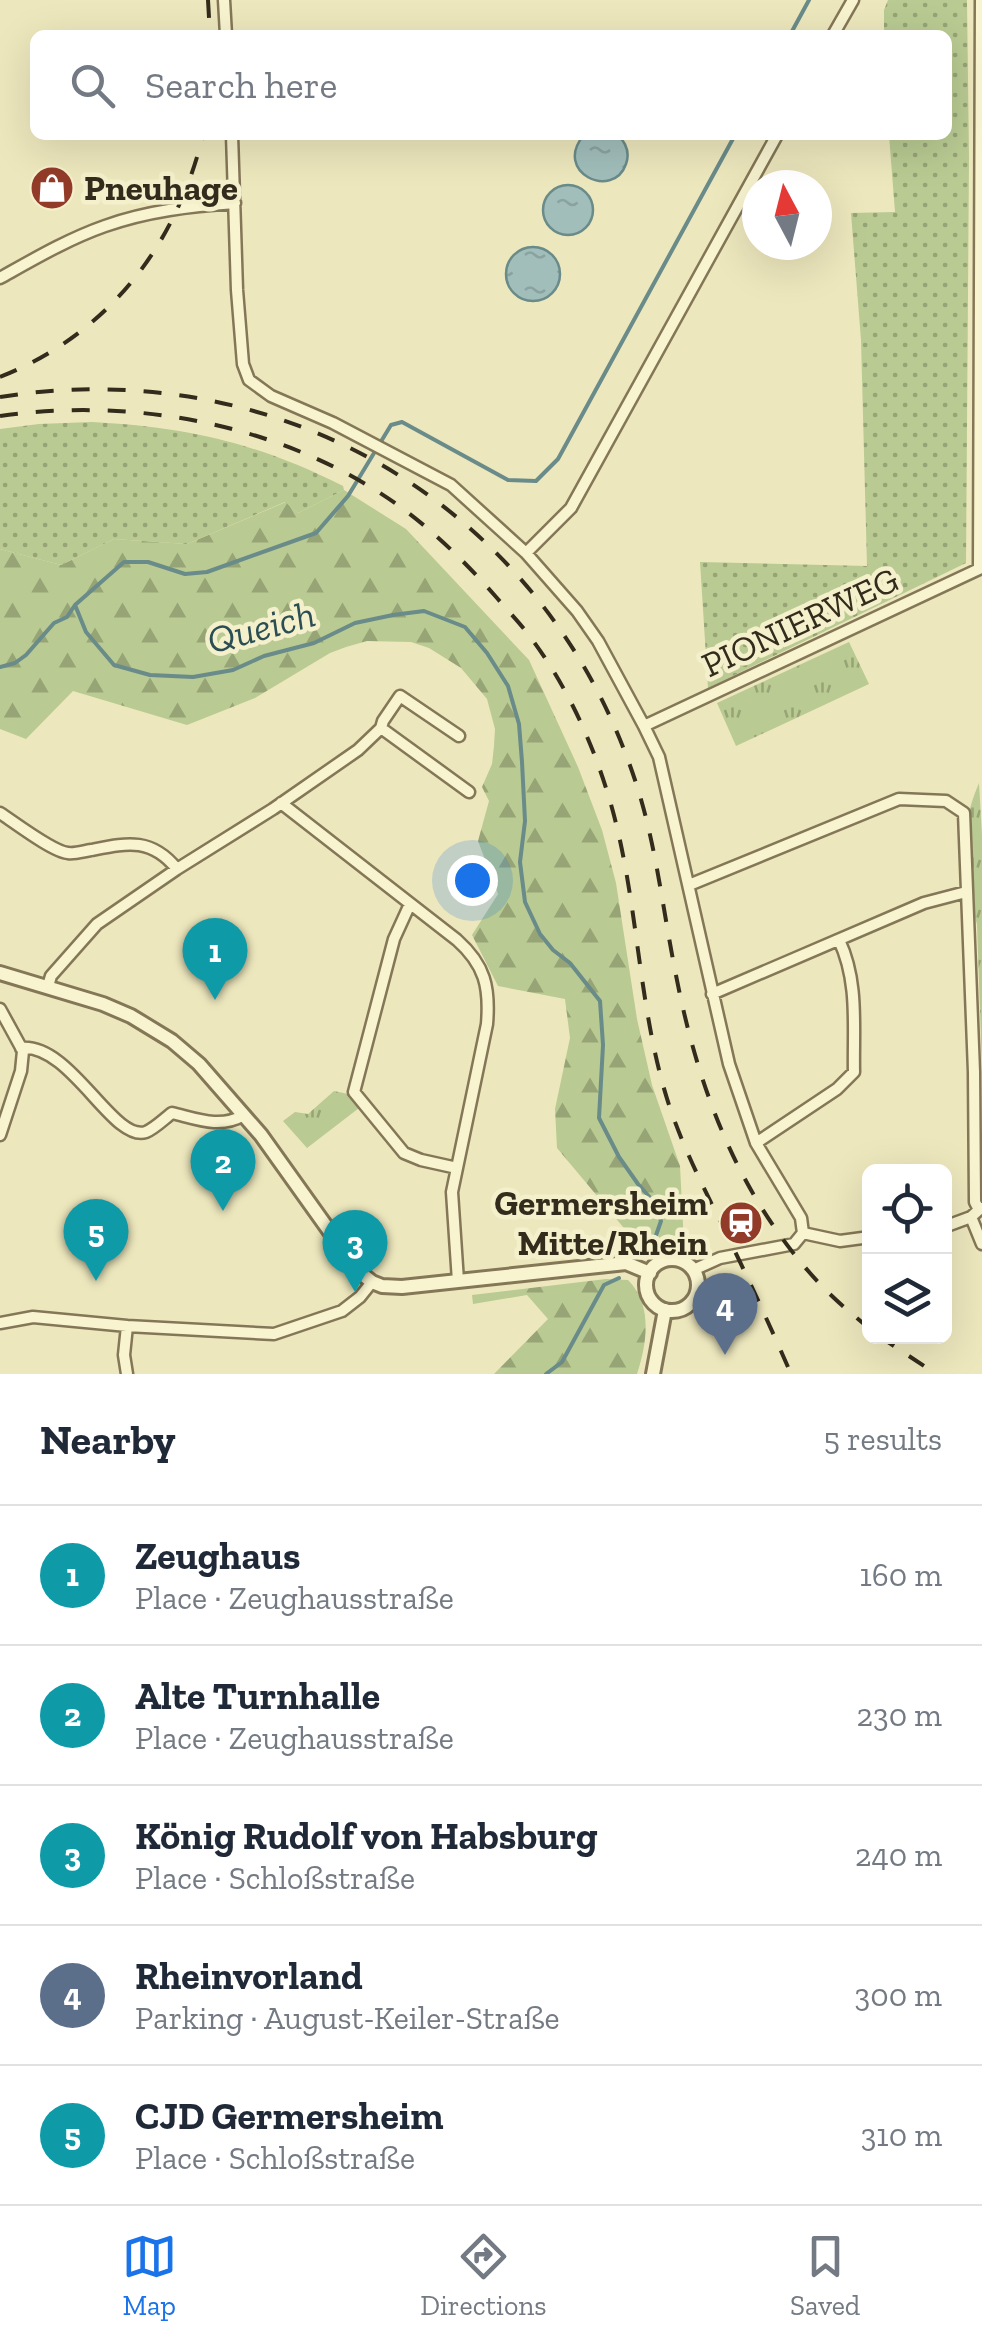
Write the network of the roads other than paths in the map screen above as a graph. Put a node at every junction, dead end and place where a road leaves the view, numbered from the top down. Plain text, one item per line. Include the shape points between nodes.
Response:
1 (224, 0) edge
2 (853, 0) edge
3 (981, 0) edge
4 (226, 30) edge
5 (836, 30) edge
6 (232, 140) edge
7 (775, 140) edge
8 (235, 203) junction
9 (0, 278) edge
10 (526, 553) junction
11 (980, 568) edge
12 (644, 726) junction
13 (381, 728) junction
14 (459, 736) dead end
15 (469, 792) dead end
16 (281, 803) junction
17 (0, 813) edge
18 (177, 869) junction
19 (689, 886) junction
20 (966, 892) junction
21 (410, 904) junction
22 (840, 940) junction
23 (0, 973) edge
24 (48, 986) junction
25 (712, 994) junction
26 (0, 1009) edge
27 (21, 1048) junction
28 (244, 1115) junction
29 (0, 1135) edge
30 (756, 1143) junction
31 (457, 1168) junction
32 (978, 1211) edge
33 (952, 1223) edge
34 (803, 1233) junction
35 (862, 1238) edge
36 (982, 1244) edge
37 (644, 1269) junction
38 (693, 1270) junction
39 (458, 1281) junction
40 (372, 1282) junction
41 (665, 1310) junction
42 (0, 1323) edge
43 (128, 1326) junction
44 (127, 1374) edge
45 (653, 1374) edge

1 - 4 street
2 - 5 street
3 - 11 street
6 - 8 street
7 - 10 street via 571,508
8 - 9 street via 179,207 106,226
8 - 10 street via 249,380 450,485
10 - 12 street via 598,642
11 - 12 street, PIONIERWEG
12 - 19 street via 658,757
13 - 14 street via 400,696
13 - 15 street
13 - 16 street
16 - 18 street
16 - 21 street
17 - 18 street via 62,852 134,844 158,850
18 - 24 street via 97,924
19 - 20 street via 899,799 946,801 964,813
19 - 25 street
20 - 22 street
20 - 32 street
21 - 31 street via 470,952 486,982 487,1024
21 - 31 street via 394,939 354,1092 404,1153
22 - 25 street
22 - 30 street via 853,982 854,1072
23 - 24 street
24 - 28 street via 132,1016 172,1040
25 - 30 street
26 - 27 street
27 - 28 street via 56,1060 134,1132 172,1113 217,1124
27 - 29 street
28 - 40 street
30 - 34 street via 801,1218
31 - 39 street via 451,1203
32 - 33 street
32 - 36 street
34 - 35 street
34 - 38 street via 794,1244
37 - 38 street via 672,1260
37 - 39 street via 617,1264
37 - 41 street via 648,1294
38 - 41 street via 694,1300 681,1310
39 - 40 street via 392,1287
40 - 43 street via 342,1310 274,1334
41 - 45 street
42 - 43 street via 33,1317
43 - 44 street

